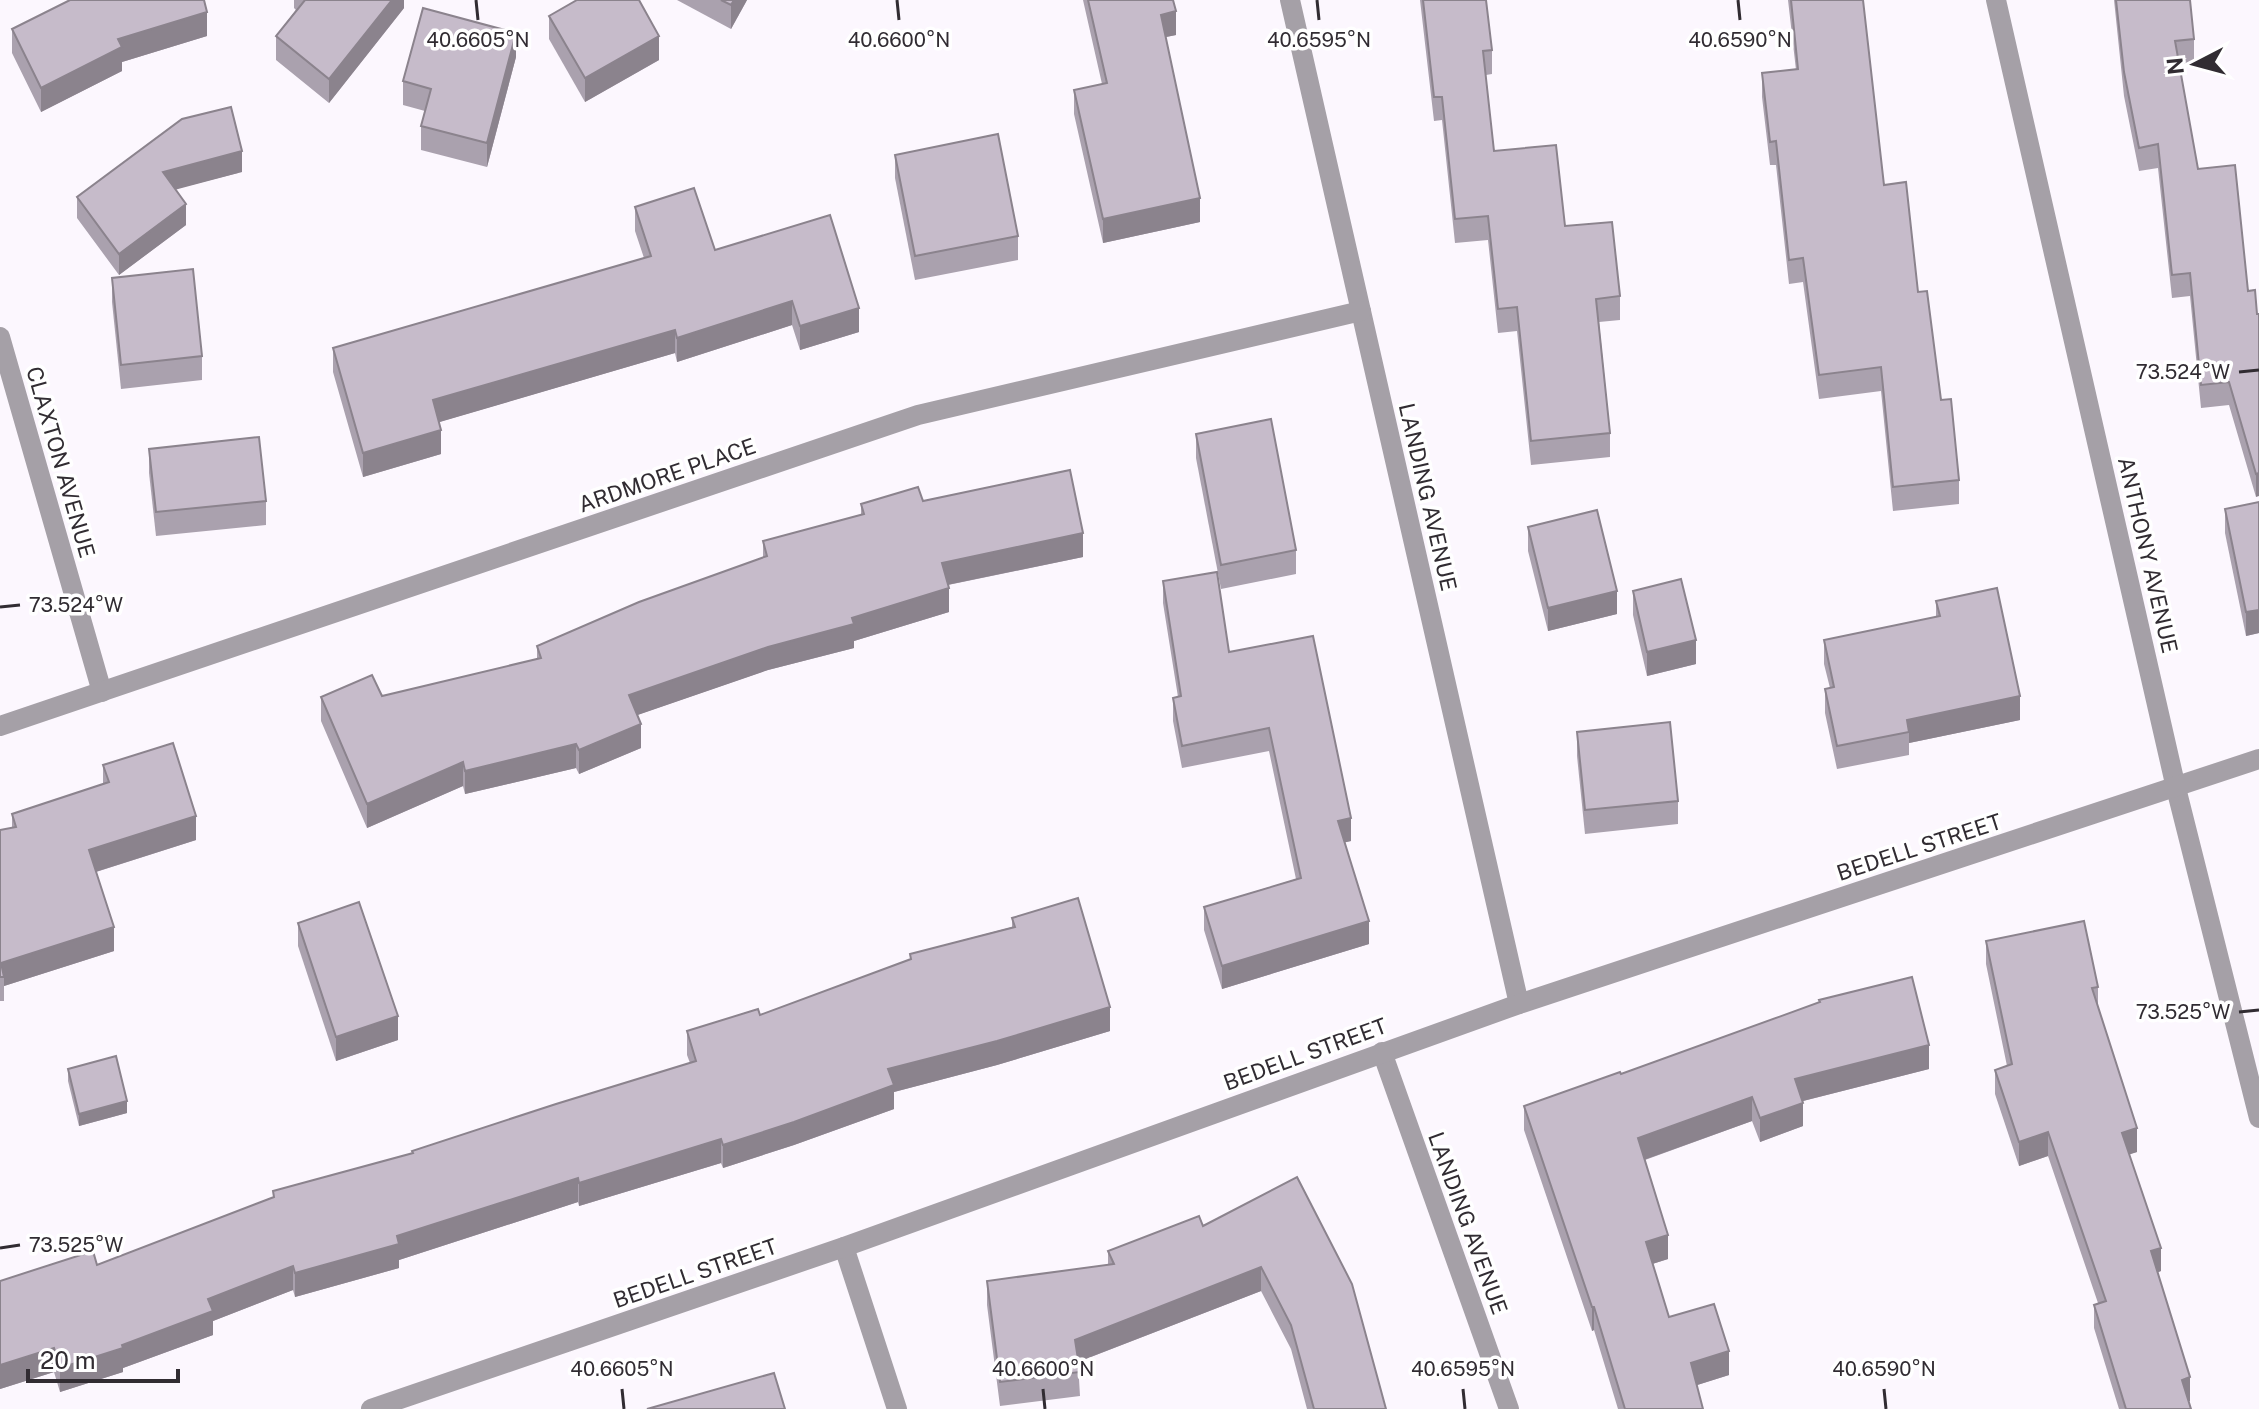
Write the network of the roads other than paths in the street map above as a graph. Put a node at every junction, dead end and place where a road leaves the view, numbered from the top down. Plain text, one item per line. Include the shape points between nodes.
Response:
1 (1290, 0) edge
2 (1996, 0) edge
3 (1361, 311) junction
4 (0, 337) edge
5 (102, 692) junction
6 (0, 726) edge
7 (2259, 759) edge
8 (2176, 788) junction
9 (1519, 1004) junction
10 (1382, 1052) junction
11 (2259, 1118) edge
12 (844, 1247) junction
13 (371, 1409) edge
14 (897, 1409) edge
15 (1509, 1409) edge

1 - 3 street, LANDING AVENUE
2 - 8 street, ANTHONY AVENUE
3 - 5 street, ARDMORE PLACE via 918,415
3 - 9 street, LANDING AVENUE
4 - 5 street, CLAXTON AVENUE
5 - 6 street, ARDMORE PLACE
7 - 8 street, BEDELL STREET
8 - 9 street, BEDELL STREET
8 - 11 street, ANTHONY AVENUE
9 - 10 street, BEDELL STREET
10 - 12 street, BEDELL STREET
10 - 15 street, LANDING AVENUE
12 - 13 street, BEDELL STREET
12 - 14 street

